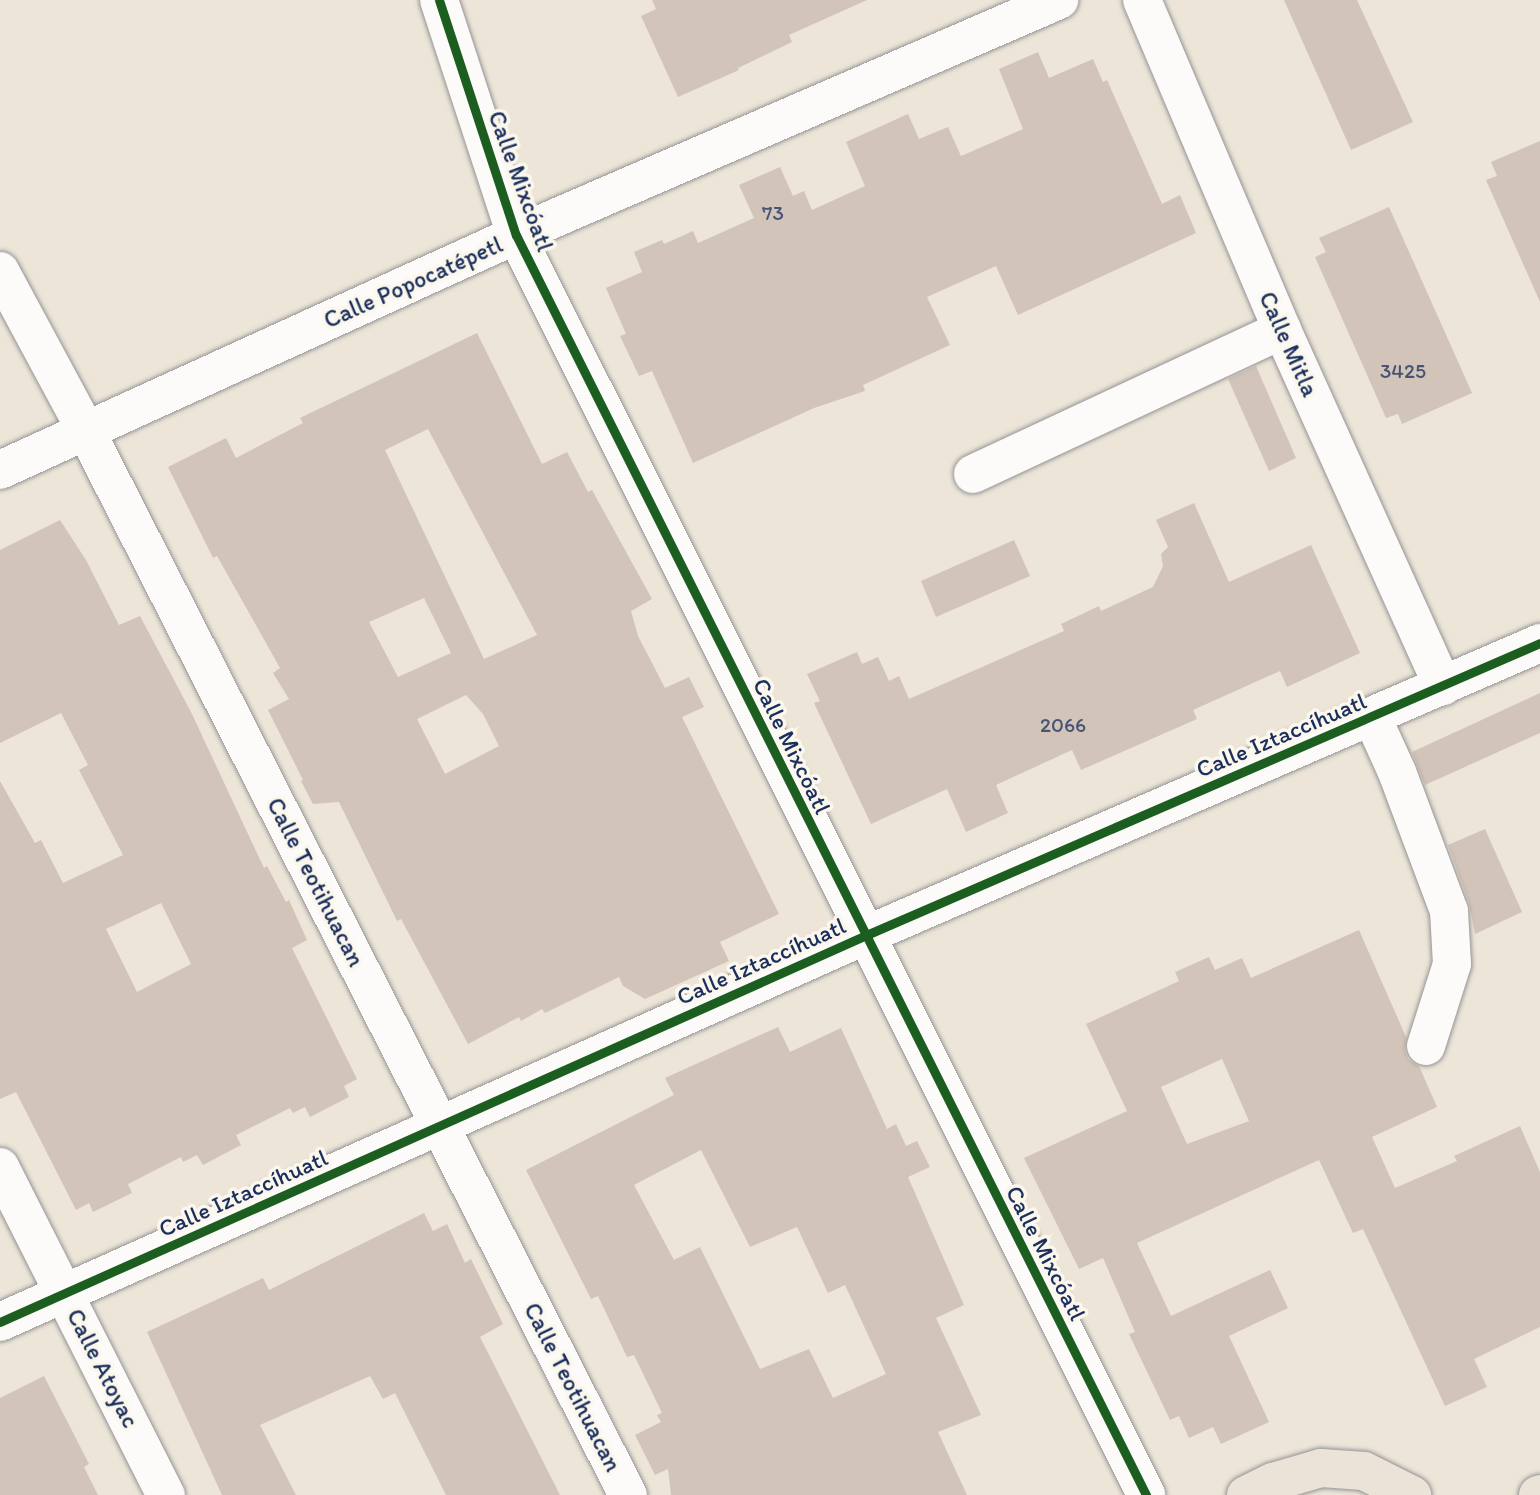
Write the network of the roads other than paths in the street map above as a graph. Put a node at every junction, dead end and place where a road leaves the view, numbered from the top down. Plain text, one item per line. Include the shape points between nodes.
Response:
1 (439, 0) edge
2 (1059, 0) edge
3 (1142, 0) edge
4 (516, 235) junction
5 (0, 271) edge
6 (1282, 330) junction
7 (86, 432) junction
8 (0, 470) edge
9 (973, 474) dead end
10 (1540, 643) edge
11 (1443, 686) junction
12 (1372, 717) junction
13 (864, 936) junction
14 (1426, 1046) dead end
15 (440, 1125) junction
16 (0, 1167) edge
17 (65, 1293) junction
18 (0, 1322) edge
19 (166, 1495) edge
20 (628, 1495) edge
21 (1146, 1495) edge
22 (1245, 1495) edge
23 (1412, 1495) edge

1 - 4 street, Calle Mixcóatl
2 - 4 street, Calle Popocatépetl
3 - 6 street, Calle Mitla
4 - 7 street, Calle Popocatépetl
4 - 13 street, Calle Mixcóatl
5 - 7 street, Calle Teotihuacan
6 - 9 street
6 - 11 street, Calle Mitla
7 - 8 street, Calle Popocatépetl
7 - 15 street, Calle Teotihuacan
10 - 11 street, Calle Iztaccíhuatl
11 - 12 street, Calle Iztaccíhuatl
12 - 13 street, Calle Iztaccíhuatl
12 - 14 street via 1449,911 1452,964
13 - 15 street, Calle Iztaccíhuatl
13 - 21 street, Calle Mixcóatl
15 - 17 street, Calle Iztaccíhuatl
15 - 20 street, Calle Teotihuacan
16 - 17 street, Calle Atoyac
17 - 18 street, Calle Iztaccíhuatl
17 - 19 street, Calle Atoyac
22 - 23 main road via 1321,1468 1364,1471

